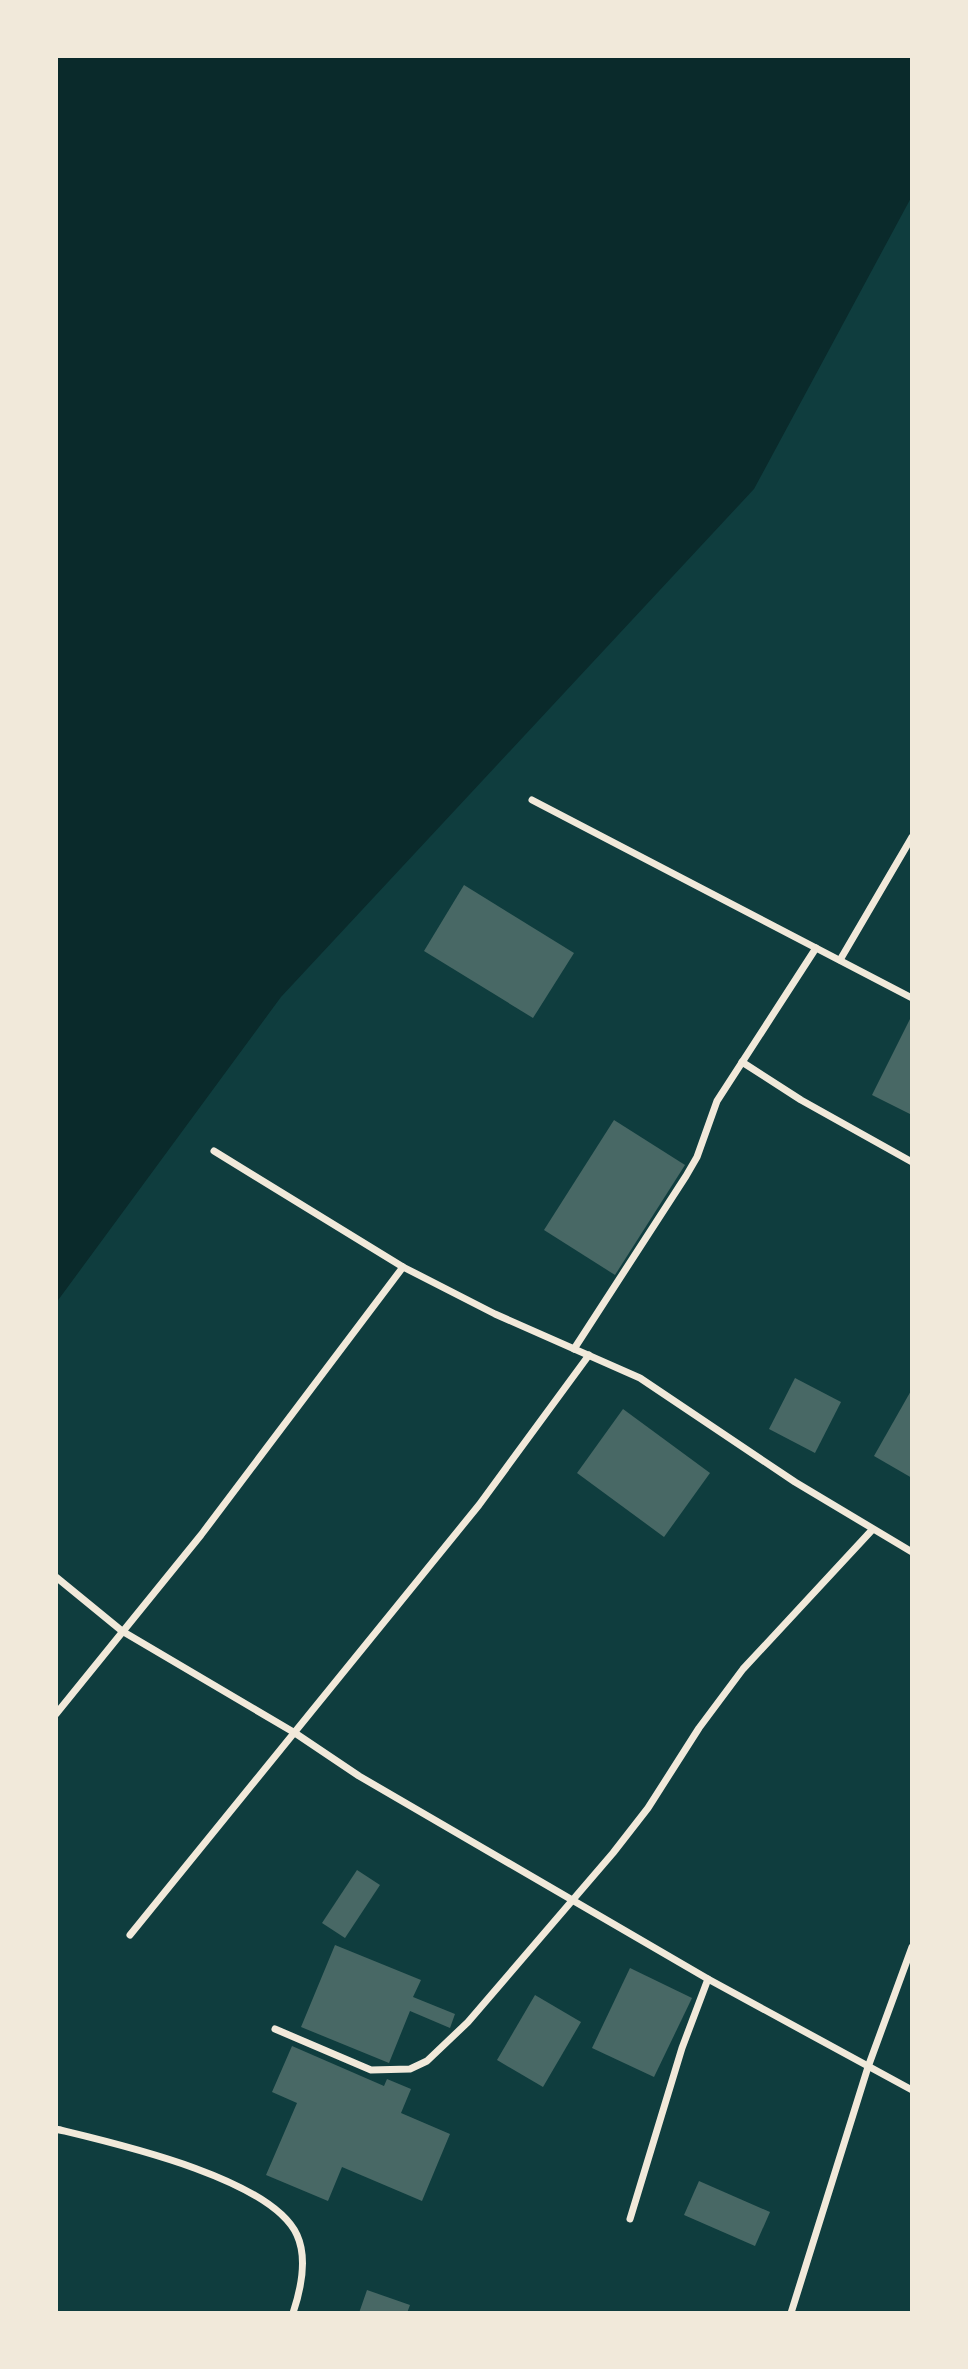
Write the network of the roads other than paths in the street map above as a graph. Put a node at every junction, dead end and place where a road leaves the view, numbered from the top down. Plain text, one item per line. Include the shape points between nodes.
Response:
1 (532, 800) dead end
2 (912, 837) edge
3 (816, 948) junction
4 (840, 960) junction
5 (912, 998) edge
6 (742, 1062) junction
7 (214, 1151) dead end
8 (912, 1161) edge
9 (403, 1267) junction
10 (574, 1349) junction
11 (589, 1355) junction
12 (872, 1530) junction
13 (912, 1552) edge
14 (56, 1577) edge
15 (122, 1632) junction
16 (56, 1714) edge
17 (295, 1732) junction
18 (572, 1898) junction
19 (130, 1935) dead end
20 (912, 1947) edge
21 (708, 1979) junction
22 (275, 2029) dead end
23 (868, 2067) junction
24 (912, 2090) edge
25 (56, 2129) edge
26 (630, 2219) dead end
27 (293, 2313) edge
28 (791, 2313) edge

1 - 3 street
2 - 4 street
3 - 4 street
3 - 6 street
4 - 5 street
6 - 8 street
6 - 10 street via 717,1101 686,1176
7 - 9 street
9 - 10 street
9 - 15 street
10 - 11 street
11 - 12 street via 640,1378
11 - 17 street via 479,1504
12 - 13 street
12 - 18 street via 743,1669 648,1808
14 - 15 street
15 - 16 street
15 - 17 street
17 - 18 street via 359,1776
17 - 19 street
18 - 21 street
18 - 22 street via 468,2022 427,2061 410,2068 371,2070
20 - 23 street
21 - 23 street
21 - 26 street
23 - 24 street
23 - 28 street
25 - 27 street via 158,2157 244,2189 266,2202 285,2217 303,2255

